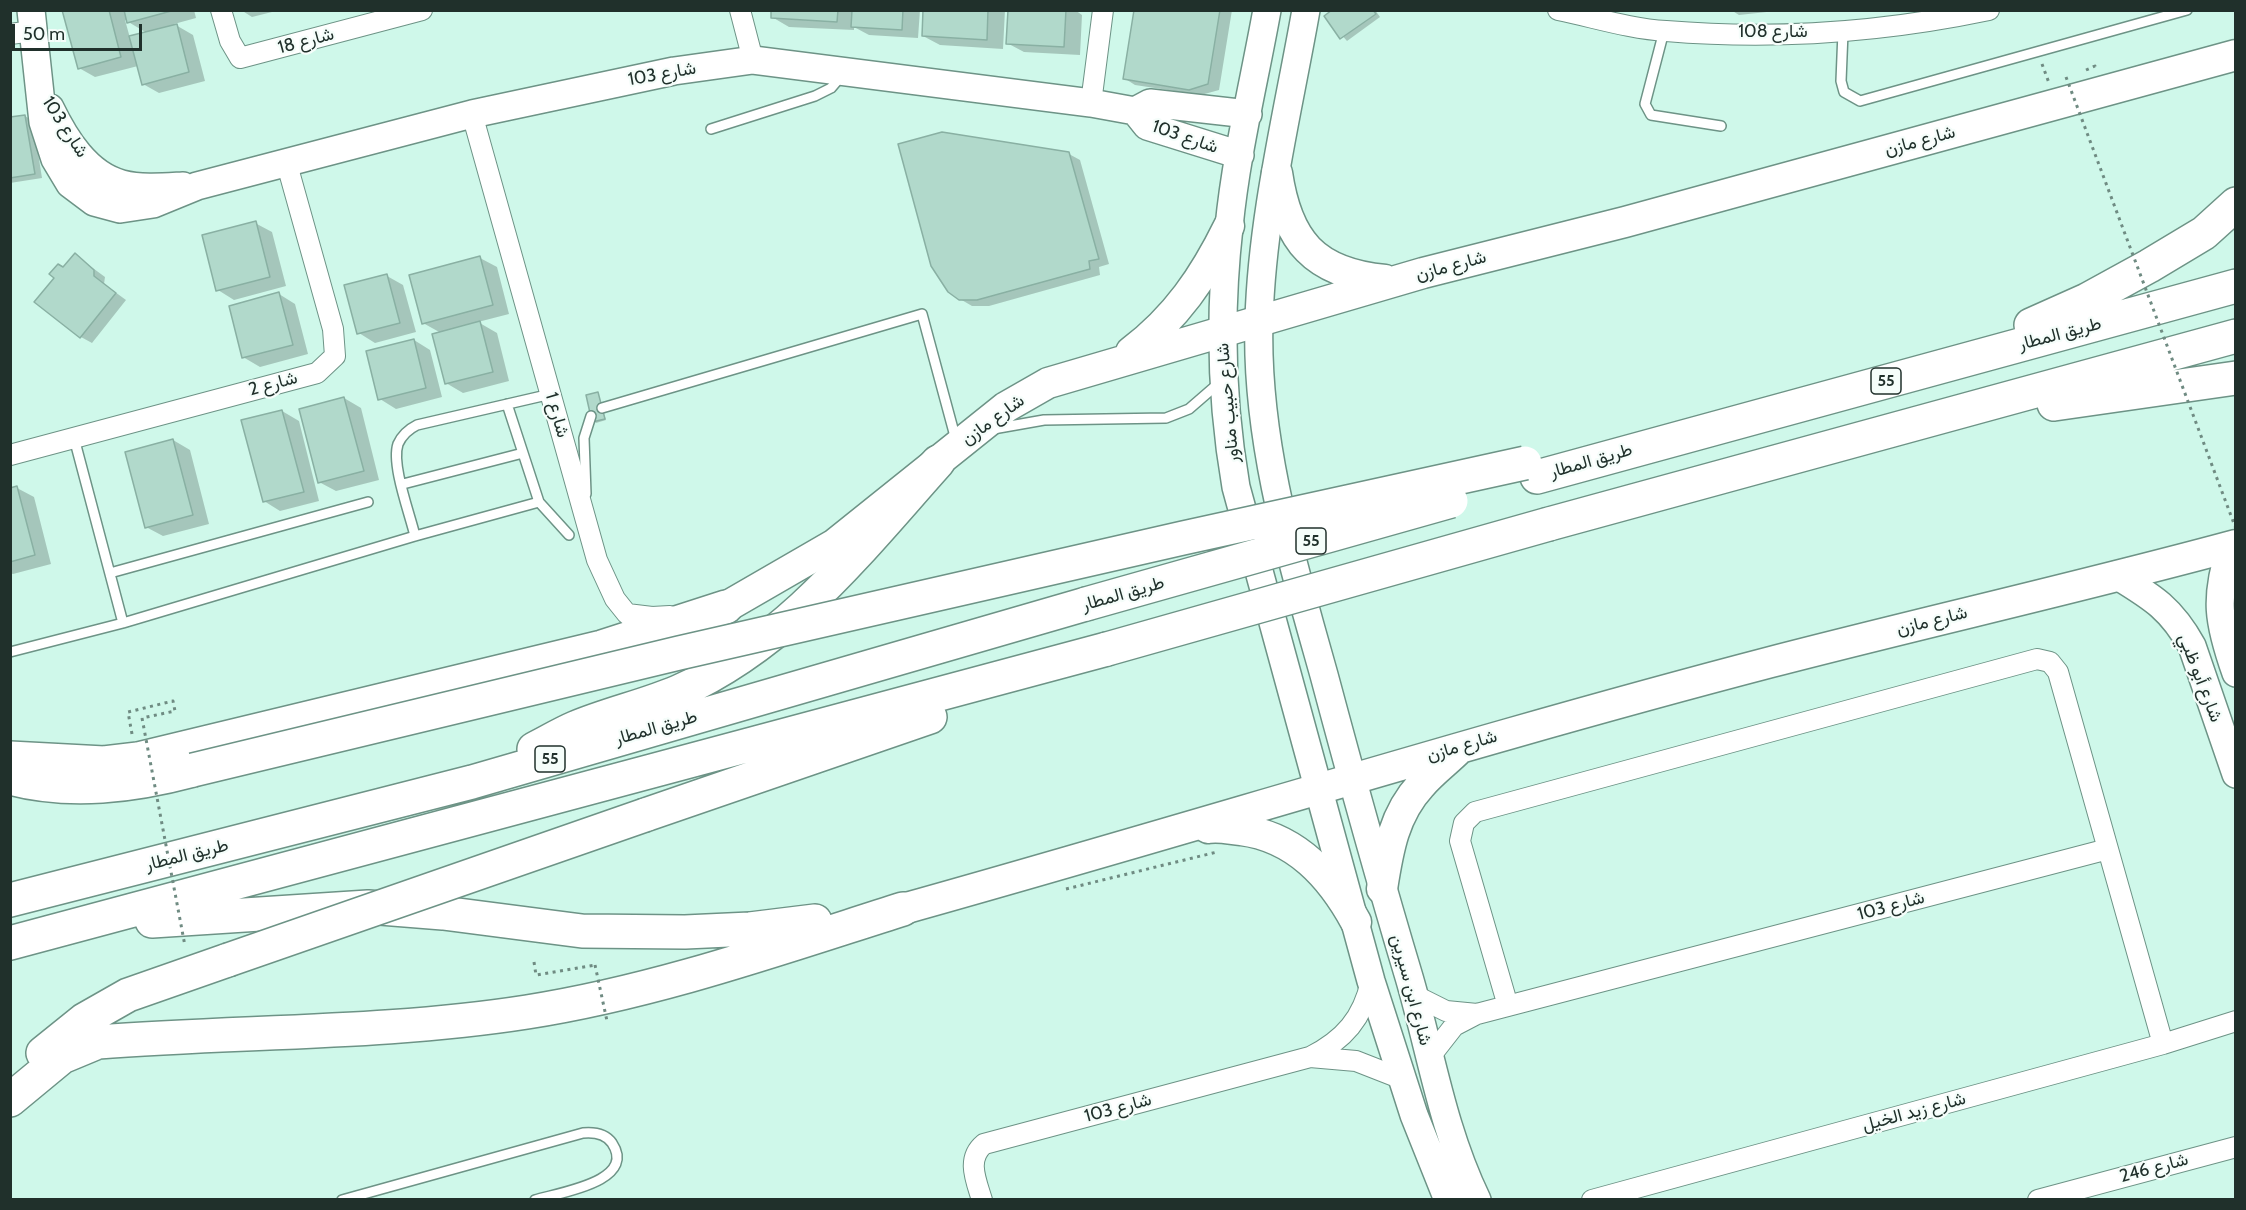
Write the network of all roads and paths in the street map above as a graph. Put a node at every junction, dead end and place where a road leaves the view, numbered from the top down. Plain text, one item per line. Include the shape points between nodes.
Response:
1 (221, 10) edge
2 (422, 10) edge
3 (740, 10) edge
4 (1103, 10) edge
5 (1267, 10) edge
6 (1306, 10) edge
7 (1558, 10) edge
8 (1989, 10) edge
9 (2187, 10) edge
10 (25, 25) edge
11 (1664, 32) junction
12 (1843, 32) junction
13 (2037, 51) junction
14 (2235, 55) edge
15 (753, 60) junction
16 (844, 72) junction
17 (2061, 91) junction
18 (1091, 103) junction
19 (1135, 111) junction
20 (472, 114) junction
21 (1248, 114) junction
22 (1721, 126) dead end
23 (711, 129) dead end
24 (1240, 155) junction
25 (285, 161) junction
26 (1277, 173) junction
27 (2235, 204) edge
28 (1229, 226) junction
29 (1423, 273) junction
30 (2235, 286) edge
31 (1259, 320) junction
32 (1222, 330) junction
33 (2235, 336) edge
34 (1118, 362) junction
35 (1939, 366) junction
36 (2235, 378) edge
37 (1223, 379) junction
38 (551, 394) junction
39 (507, 404) junction
40 (602, 408) dead end
41 (591, 416) dead end
42 (1895, 428) junction
43 (74, 438) junction
44 (956, 447) junction
45 (523, 453) junction
46 (10, 455) edge
47 (1531, 470) junction
48 (402, 484) junction
49 (368, 502) dead end
50 (538, 502) junction
51 (585, 518) junction
52 (569, 535) dead end
53 (415, 536) junction
54 (2234, 540) edge
55 (110, 573) junction
56 (2116, 575) junction
57 (726, 607) junction
58 (123, 623) junction
59 (1104, 650) junction
60 (10, 652) edge
61 (2235, 673) edge
62 (128, 712) dead end
63 (1461, 747) junction
64 (10, 758) edge
65 (2235, 774) edge
66 (10, 778) edge
67 (1352, 778) junction
68 (472, 782) junction
69 (1317, 788) junction
70 (1175, 832) junction
71 (2108, 849) junction
72 (1382, 889) junction
73 (10, 900) edge
74 (903, 909) junction
75 (1356, 922) junction
76 (48, 934) junction
77 (10, 943) edge
78 (185, 946) dead end
79 (534, 962) dead end
80 (1371, 981) junction
81 (1414, 995) junction
82 (1508, 1006) junction
83 (1477, 1014) junction
84 (607, 1021) dead end
85 (2235, 1021) edge
86 (2163, 1044) junction
87 (1319, 1053) junction
88 (1429, 1058) junction
89 (1402, 1079) junction
90 (10, 1083) edge
91 (10, 1100) edge
92 (2235, 1147) edge
93 (342, 1200) edge
94 (535, 1200) edge
95 (982, 1200) edge
96 (1448, 1200) edge
97 (1477, 1200) edge
98 (1592, 1200) edge
99 (2038, 1200) edge

1 - 2 street, شارع 18 via 230,41 240,58
3 - 15 street
4 - 18 street
5 - 21 street, شارع حبيب مناور
6 - 26 street, شارع حبيب مناور
7 - 11 street, شارع 108
8 - 12 street, شارع 108
9 - 13 lane
10 - 25 street, شارع 103 via 43,122 55,159 70,184 94,202 120,209 153,204 198,186
11 - 12 street, شارع 108
11 - 22 lane via 1645,104 1647,112
12 - 13 lane via 1841,81 1844,92 1860,101
13 - 17 path
14 - 17 main road, شارع مازن
15 - 16 street, شارع 103
15 - 20 street, شارع 103 via 674,71
16 - 18 street, شارع 103
16 - 23 lane via 831,88 815,96
17 - 29 main road, شارع مازن via 1625,222
17 - 54 path, bridge
18 - 19 street, شارع 103
19 - 21 street, شارع 103 via 1150,103
19 - 24 street, شارع 103 via 1147,126
20 - 25 street, شارع 103
20 - 38 street, شارع 1
21 - 24 street, شارع حبيب مناور
24 - 28 street, شارع حبيب مناور
25 - 43 street, شارع 2 via 333,329 335,356 317,373
26 - 29 main road via 1282,207 1298,238 1323,262 1354,277 1389,281
26 - 31 street, شارع حبيب مناور via 1266,234
27 - 35 highway via 2204,233 2087,300
28 - 32 street, شارع حبيب مناور
28 - 34 main road via 1184,303 1153,335
29 - 31 main road, شارع مازن
30 - 35 highway, طريق المطار / 55
31 - 32 main road, شارع مازن
31 - 67 street, شارع حبيب مناور via 1260,370 1277,488 1301,594
32 - 34 main road, شارع مازن
32 - 37 street, شارع حبيب مناور
33 - 42 highway, 55
34 - 44 main road, شارع مازن via 1048,383 1006,407
35 - 47 highway, طريق المطار / 55 via 1589,461
36 - 42 highway
37 - 44 lane via 1189,409 1166,417 1044,420
37 - 69 street, شارع حبيب مناور via 1236,487
38 - 39 lane
38 - 51 street, شارع 1
39 - 45 lane
39 - 48 lane via 409,429 397,452
40 - 44 lane via 922,314
41 - 51 lane via 584,438
42 - 59 highway, 55, bridge
43 - 46 street, شارع 2
43 - 55 lane
44 - 57 main road, شارع مازن via 835,544
44 - 68 highway via 789,622 746,652 679,691 573,728
45 - 48 lane
45 - 50 lane
47 - 66 highway, bridge via 1183,538 679,653 150,782 117,787 38,785
47 - 68 highway, طريق المطار / 55, bridge
48 - 53 lane
49 - 55 lane
50 - 52 lane
50 - 53 lane
51 - 57 street, شارع 1 via 597,560 615,599 627,614 668,616
53 - 58 lane
54 - 56 main road, شارع مازن
54 - 61 street, شارع أبو ظبي via 2218,603 2222,634
55 - 58 lane
56 - 63 main road, شارع مازن via 1770,662
56 - 65 street, شارع أبو ظبي via 2162,604 2182,629 2192,646
57 - 64 highway via 602,647 138,759 104,763
58 - 60 lane
59 - 76 highway, 55
59 - 90 highway, bridge via 930,718 128,995 84,1020
62 - 78 path, bridge via 173,701 175,711 142,718
63 - 67 main road, شارع مازن
63 - 72 main road via 1406,803 1393,829
67 - 69 main road, شارع مازن
67 - 72 street, شارع ابن سيرين
68 - 73 highway, طريق المطار / 55
69 - 70 main road, شارع مازن
69 - 75 street, شارع ابن سيرين
70 - 74 main road, شارع مازن
70 - 75 main road via 1216,827 1257,832 1289,845 1317,866 1340,892
71 - 82 street, شارع 103
71 - 82 street via 2058,672 2044,659 2031,660 1475,812 1464,823 1460,841
71 - 86 street
72 - 81 street, شارع ابن سيرين
74 - 76 highway via 750,929 638,932 582,931 368,907 170,919
74 - 91 highway via 716,968 528,1011 424,1023 98,1042 62,1057
75 - 80 street, شارع ابن سيرين
76 - 77 highway, 55
79 - 84 path, bridge via 536,975 595,965
80 - 87 street, شارع 103 via 1352,1026
80 - 89 street, شارع ابن سيرين
81 - 83 street, شارع 103 via 1446,1011
81 - 88 street, شارع ابن سيرين
82 - 83 street, شارع 103
83 - 88 street, شارع 103 via 1454,1026
85 - 86 street, شارع زيد الخيل
86 - 98 street, شارع زيد الخيل
87 - 89 street, شارع 103 via 1356,1061
87 - 95 street, شارع 103 via 984,1144 976,1152 973,1164
88 - 97 street, شارع ابن سيرين via 1444,1118
89 - 96 street, شارع ابن سيرين
92 - 99 street, شارع 246
93 - 94 lane via 583,1133 594,1132 612,1144 616,1155 608,1176

